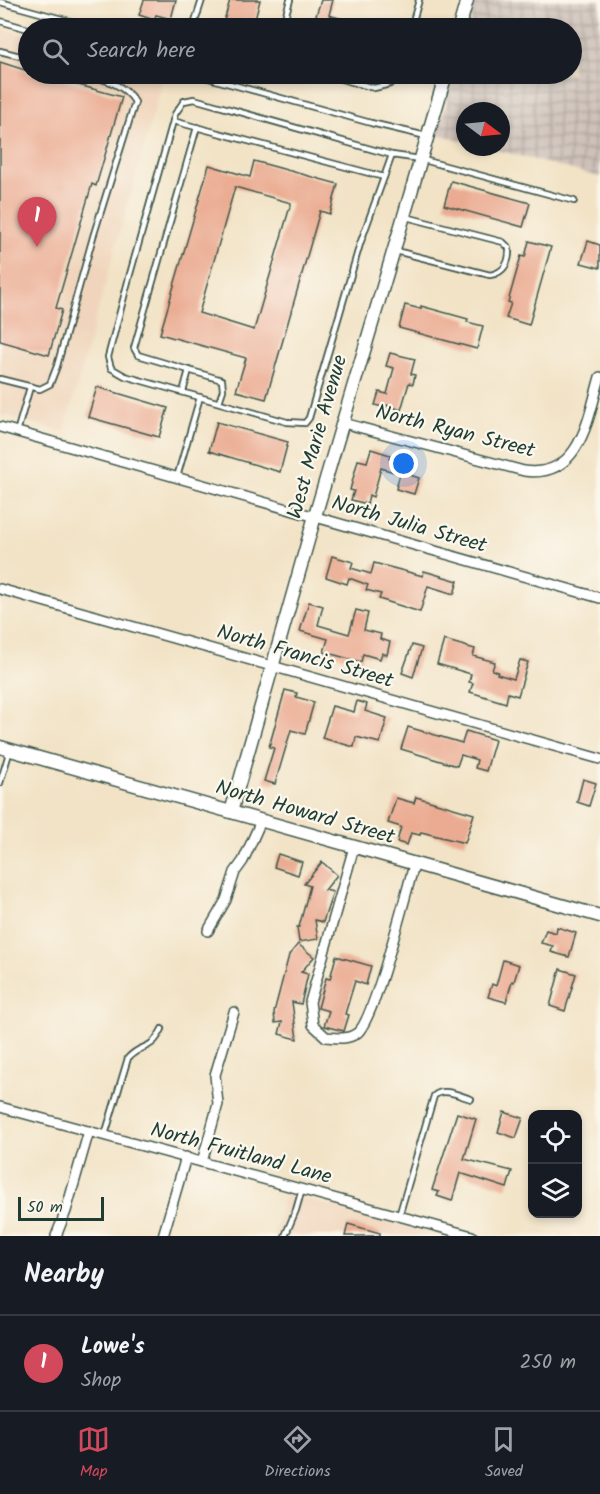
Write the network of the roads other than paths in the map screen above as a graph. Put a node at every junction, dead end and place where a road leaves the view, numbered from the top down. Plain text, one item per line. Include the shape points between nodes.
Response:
1 (202, 0) edge
2 (290, 0) edge
3 (419, 0) edge
4 (467, 0) edge
5 (0, 2) edge
6 (58, 18) edge
7 (196, 18) edge
8 (285, 18) edge
9 (414, 18) edge
10 (462, 18) edge
11 (0, 21) edge
12 (18, 26) edge
13 (0, 51) edge
14 (18, 56) edge
15 (115, 84) edge
16 (230, 84) edge
17 (359, 84) edge
18 (390, 84) edge
19 (443, 84) edge
20 (173, 120) junction
21 (197, 127) junction
22 (427, 137) junction
23 (392, 155) junction
24 (420, 159) junction
25 (384, 177) junction
26 (574, 201) dead end
27 (404, 216) junction
28 (393, 251) junction
29 (189, 370) junction
30 (600, 377) edge
31 (0, 379) edge
32 (30, 387) junction
33 (183, 392) junction
34 (200, 397) junction
35 (219, 402) junction
36 (343, 423) junction
37 (0, 427) edge
38 (17, 432) junction
39 (177, 477) junction
40 (315, 516) junction
41 (0, 589) edge
42 (600, 598) edge
43 (272, 666) junction
44 (5, 749) edge
45 (600, 759) edge
46 (0, 783) edge
47 (231, 812) junction
48 (261, 821) junction
49 (354, 848) junction
50 (414, 865) junction
51 (600, 916) edge
52 (208, 931) dead end
53 (234, 1012) dead end
54 (162, 1029) dead end
55 (471, 1099) dead end
56 (0, 1107) edge
57 (89, 1131) junction
58 (105, 1135) junction
59 (186, 1157) junction
60 (202, 1162) junction
61 (302, 1189) junction
62 (399, 1216) junction
63 (452, 1233) edge
64 (56, 1236) edge
65 (164, 1236) edge
66 (285, 1236) edge
67 (472, 1236) edge

1 - 7 lane
2 - 8 lane
3 - 9 lane
4 - 10 street
5 - 6 lane
11 - 12 lane
13 - 14 lane
15 - 32 lane via 129,92 135,102 57,366 50,384 40,389
16 - 22 lane
17 - 18 lane via 374,88
19 - 22 street, West Marie Avenue
20 - 21 lane
20 - 23 lane via 184,101 194,99
20 - 33 lane via 108,357 111,368 125,376
21 - 25 lane
21 - 29 lane via 134,348 138,355
22 - 24 street, West Marie Avenue
23 - 24 lane
23 - 25 lane
24 - 26 lane
24 - 27 street, West Marie Avenue
25 - 35 lane via 360,244 309,418 305,423 287,422
27 - 28 street, West Marie Avenue
27 - 28 lane via 503,242 509,248 506,265 490,275
28 - 36 street, West Marie Avenue
29 - 33 lane
29 - 35 lane via 222,380
30 - 36 street, North Ryan Street via 578,446 559,465 541,472 524,471
31 - 32 lane
32 - 38 lane
33 - 34 lane
34 - 35 lane
34 - 39 lane
36 - 40 street, West Marie Avenue
37 - 38 street, North Julia Street
38 - 39 street, North Julia Street
39 - 40 street, North Julia Street
40 - 42 street, North Julia Street
40 - 43 street, West Marie Avenue
41 - 43 street, North Francis Street
43 - 45 street, North Francis Street
43 - 47 street, West Marie Avenue
44 - 46 lane
44 - 47 street, North Howard Street
47 - 48 street, North Howard Street
48 - 49 street, North Howard Street
48 - 52 street
49 - 50 street, North Howard Street
49 - 50 street via 310,1002 313,1025 326,1037 345,1038 358,1033 372,1009
50 - 51 street, North Howard Street
53 - 60 street via 215,1075 218,1104
54 - 58 lane via 155,1042 128,1058
55 - 62 lane via 446,1092 434,1096
56 - 57 street, North Fruitland Lane
57 - 58 street, North Fruitland Lane
57 - 64 street
58 - 59 street, North Fruitland Lane
59 - 60 street, North Fruitland Lane
59 - 65 street
60 - 61 street, North Fruitland Lane
61 - 62 street, North Fruitland Lane
61 - 66 lane
62 - 63 street, North Fruitland Lane
63 - 67 street, North Fruitland Lane

